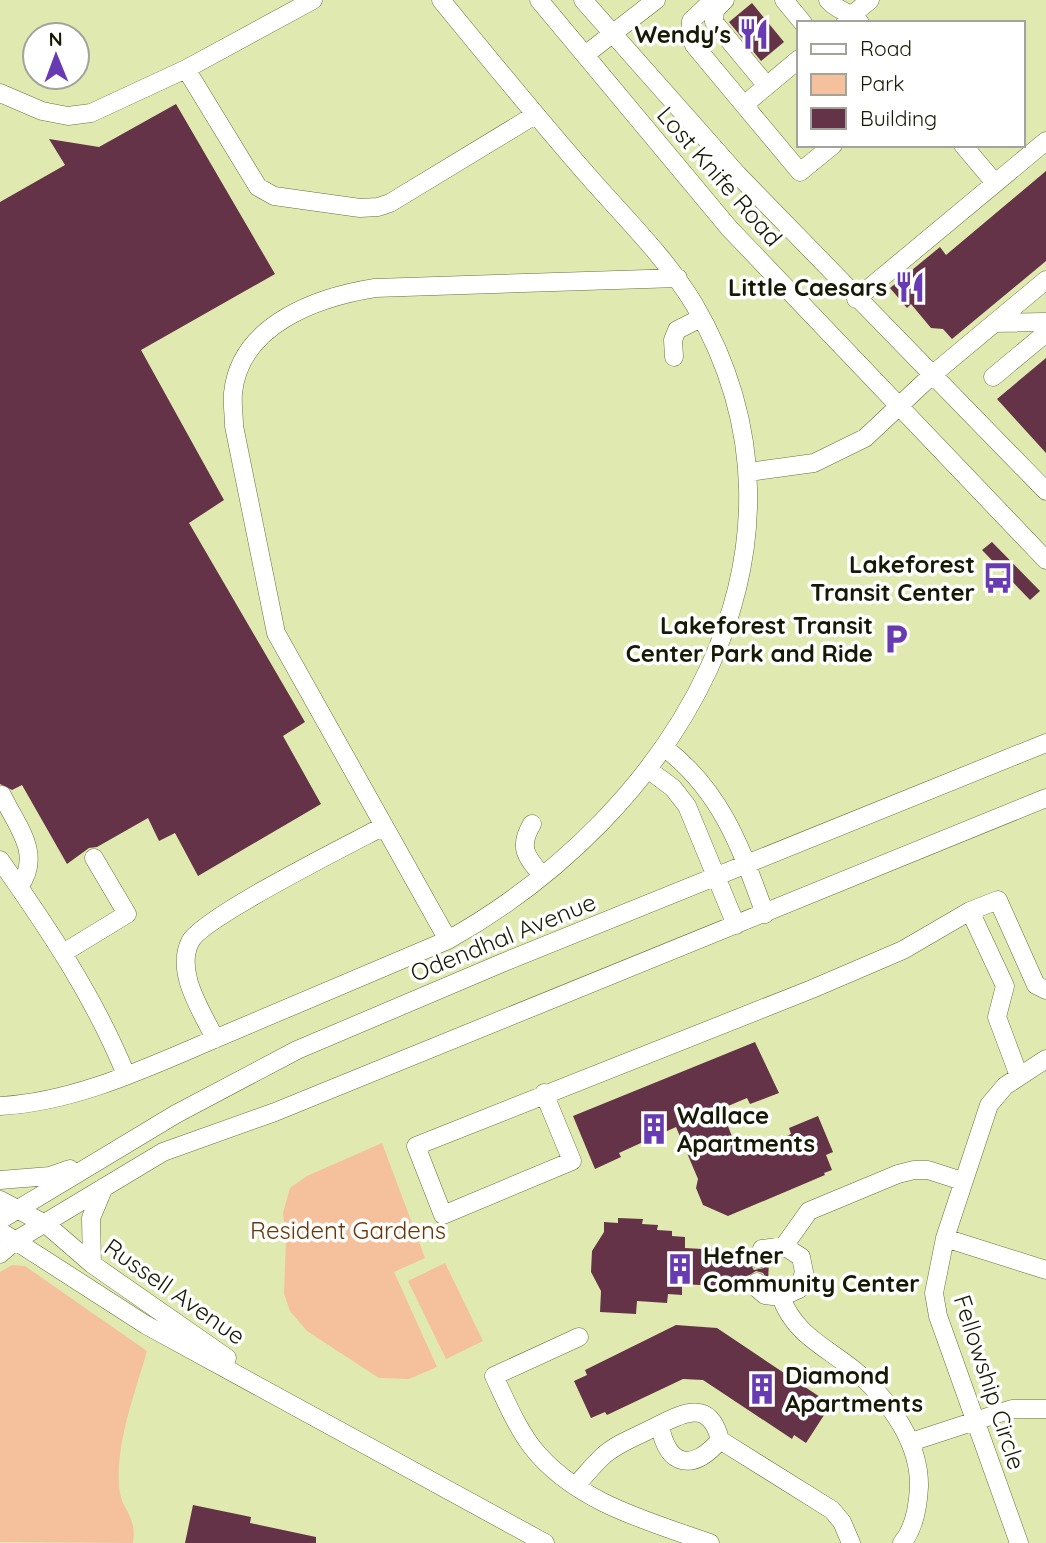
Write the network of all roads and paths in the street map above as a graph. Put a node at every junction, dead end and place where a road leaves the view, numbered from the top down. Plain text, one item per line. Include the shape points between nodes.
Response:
1 (313, 0) edge
2 (441, 0) edge
3 (539, 0) edge
4 (583, 0) edge
5 (656, 0) edge
6 (713, 0) edge
7 (725, 0) edge
8 (784, 0) edge
9 (828, 0) edge
10 (870, 0) edge
11 (852, 15) edge
12 (801, 21) edge
13 (612, 34) junction
14 (585, 55) junction
15 (797, 61) edge
16 (186, 69) junction
17 (767, 86) junction
18 (0, 93) edge
19 (744, 105) junction
20 (535, 115) junction
21 (1046, 141) edge
22 (831, 147) edge
23 (965, 147) edge
24 (995, 183) junction
25 (678, 278) junction
26 (1046, 280) edge
27 (856, 299) junction
28 (701, 318) junction
29 (1046, 322) edge
30 (995, 323) junction
31 (1046, 333) edge
32 (674, 357) dead end
33 (932, 375) junction
34 (993, 377) dead end
35 (898, 407) junction
36 (749, 472) junction
37 (1046, 491) edge
38 (1046, 559) edge
39 (1046, 743) edge
40 (665, 748) junction
41 (649, 769) junction
42 (2, 795) edge
43 (1046, 799) edge
44 (532, 824) dead end
45 (384, 826) junction
46 (94, 858) dead end
47 (0, 860) edge
48 (747, 864) junction
49 (542, 876) junction
50 (717, 876) junction
51 (19, 887) junction
52 (970, 911) junction
53 (765, 914) junction
54 (736, 925) junction
55 (448, 940) junction
56 (63, 953) junction
57 (1046, 990) edge
58 (215, 1039) junction
59 (1046, 1059) edge
60 (127, 1075) junction
61 (1019, 1076) junction
62 (544, 1093) junction
63 (0, 1106) edge
64 (103, 1158) junction
65 (0, 1180) edge
66 (962, 1181) junction
67 (104, 1186) junction
68 (0, 1200) edge
69 (17, 1208) junction
70 (0, 1220) edge
71 (47, 1225) junction
72 (8, 1236) edge
73 (945, 1238) junction
74 (784, 1246) junction
75 (0, 1254) edge
76 (758, 1259) dead end
77 (92, 1264) junction
78 (1046, 1270) edge
79 (757, 1282) dead end
80 (781, 1297) junction
81 (579, 1337) dead end
82 (1046, 1409) edge
83 (974, 1420) junction
84 (323, 1422) junction
85 (660, 1425) junction
86 (720, 1440) junction
87 (911, 1442) junction
88 (576, 1485) junction
89 (545, 1543) edge
90 (710, 1543) edge
91 (850, 1543) edge
92 (902, 1543) edge
93 (1019, 1543) edge

1 - 16 street
2 - 20 street
3 - 14 street, Lost Knife Road
4 - 13 street, Lost Knife Road
5 - 13 street
6 - 19 street via 691,21 691,40
7 - 17 street via 715,10 714,22
8 - 12 street
9 - 11 street
10 - 11 street
13 - 14 street
13 - 27 street, Lost Knife Road
14 - 35 street, Lost Knife Road via 729,228
15 - 17 street
16 - 18 street via 91,113 68,116 42,111
16 - 20 street via 258,187 274,196 336,205 369,208 390,203
17 - 19 street
19 - 22 street via 800,172
20 - 25 street
21 - 24 street
23 - 24 street
24 - 27 street
25 - 28 street
25 - 45 street via 348,292 299,310 252,347 233,392 234,426 276,633
26 - 30 street
27 - 33 street, Lost Knife Road
28 - 32 street via 677,330
28 - 36 street via 740,420
29 - 30 street
30 - 33 street
31 - 34 street
33 - 35 street
33 - 37 street, Lost Knife Road
35 - 36 street via 865,438 839,453 814,463
35 - 38 street, Lost Knife Road
36 - 40 street via 750,511 728,618 682,721
39 - 48 street, Odendhal Avenue
40 - 41 street
40 - 48 street via 702,780
41 - 49 street via 619,805
41 - 50 street via 687,806
42 - 51 street via 31,855
43 - 53 street
44 - 49 street via 523,838 523,849
45 - 55 street
45 - 58 street via 220,915 190,942 186,962 189,984
46 - 56 street via 127,914
47 - 51 street
48 - 50 street, Odendhal Avenue
48 - 53 street
49 - 55 street via 494,914
50 - 54 street
50 - 64 street, Odendhal Avenue via 297,1050
51 - 56 street
52 - 57 street via 998,900 1036,985
52 - 61 street via 1005,986 997,1017
52 - 62 street via 904,950
53 - 54 street
54 - 67 street via 275,1112 163,1152
55 - 58 street
56 - 60 street via 110,1035
58 - 60 street
59 - 61 street, Fellowship Circle
60 - 63 street via 28,1105
61 - 66 street, Fellowship Circle via 989,1105
62 - 62 street via 416,1146 443,1214 572,1161
64 - 65 street via 50,1176
64 - 69 street, Odendhal Avenue
66 - 73 street, Fellowship Circle
66 - 74 street via 928,1170 898,1174 809,1211
67 - 71 street
67 - 77 street via 91,1218
68 - 69 street, Russell Avenue
69 - 70 street, Odendhal Avenue
69 - 71 street, Russell Avenue
71 - 72 street
71 - 77 street, Russell Avenue
72 - 75 street
72 - 84 street, Russell Avenue via 146,1325
73 - 78 street
73 - 83 street, Fellowship Circle via 934,1293
74 - 76 street via 762,1250
74 - 80 street via 801,1257 804,1272 799,1289
77 - 84 street, Russell Avenue
79 - 80 street via 757,1289 765,1295
80 - 87 street via 796,1327 860,1375 887,1403
81 - 88 street via 494,1376 532,1447
82 - 83 street via 1012,1409
83 - 87 street
83 - 93 street, Fellowship Circle
84 - 89 street, Russell Avenue
85 - 86 street via 670,1416 701,1413 711,1420
85 - 86 street via 668,1452 680,1460 694,1461 707,1455
85 - 88 street via 604,1455
86 - 91 street via 832,1510
87 - 92 street via 919,1471 918,1499
88 - 90 street via 615,1509

